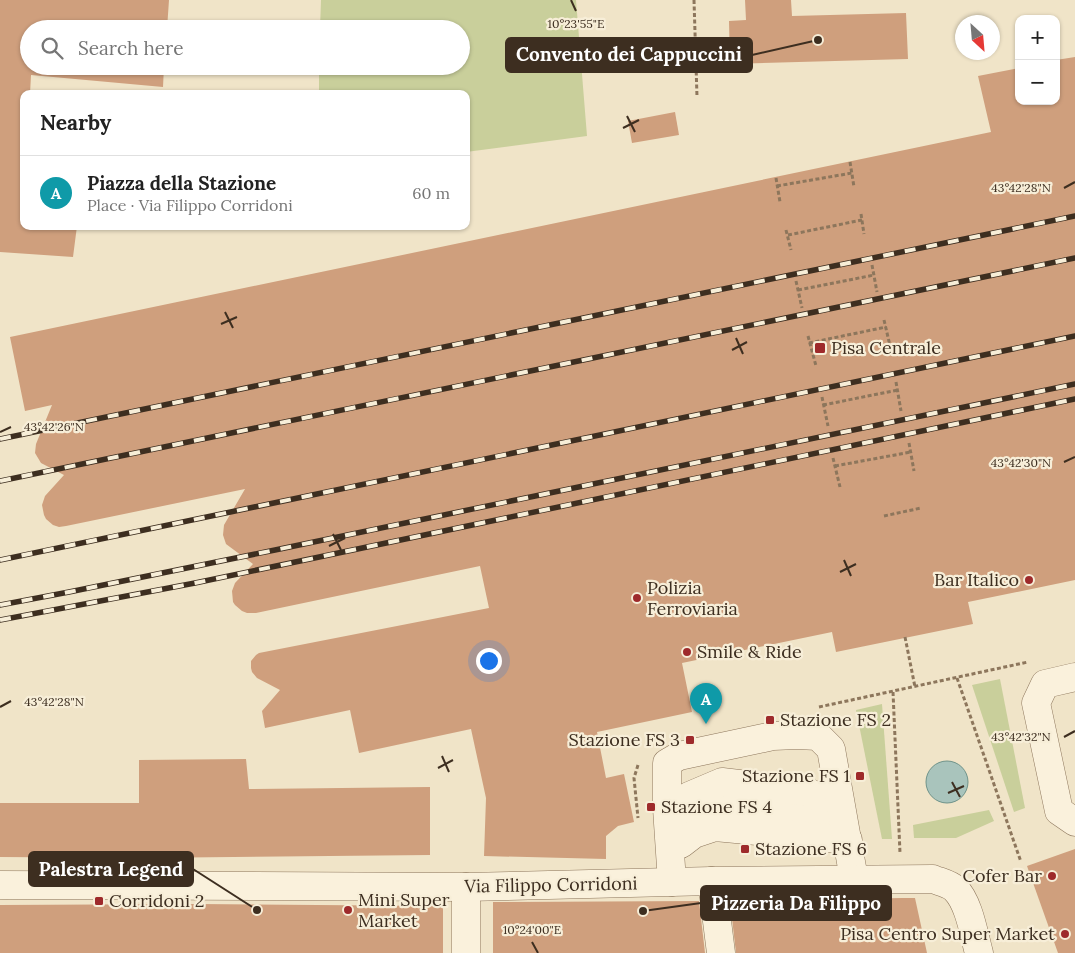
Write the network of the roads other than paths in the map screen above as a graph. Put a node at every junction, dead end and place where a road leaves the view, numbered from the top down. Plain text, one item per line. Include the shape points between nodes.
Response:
1 (1075, 677) edge
2 (1075, 822) edge
3 (848, 840) junction
4 (670, 853) junction
5 (854, 879) junction
6 (712, 881) junction
7 (672, 882) junction
8 (0, 885) edge
9 (466, 887) junction
10 (466, 953) edge
11 (721, 953) edge
12 (979, 953) edge

1 - 2 street via 1045,684 1036,703 1059,811
3 - 4 street via 715,827 694,834
3 - 4 street via 832,808 808,792 722,782 688,796
3 - 4 street via 831,749 818,736 773,736 679,756 667,763
3 - 5 street
4 - 7 street
5 - 6 street, Via Filippo Corridoni
5 - 12 street, Via Filippo Corridoni via 933,879 955,889 964,903
6 - 7 street, Via Filippo Corridoni
6 - 11 street
7 - 9 street, Via Filippo Corridoni
8 - 9 street, Via Filippo Corridoni
9 - 10 street

